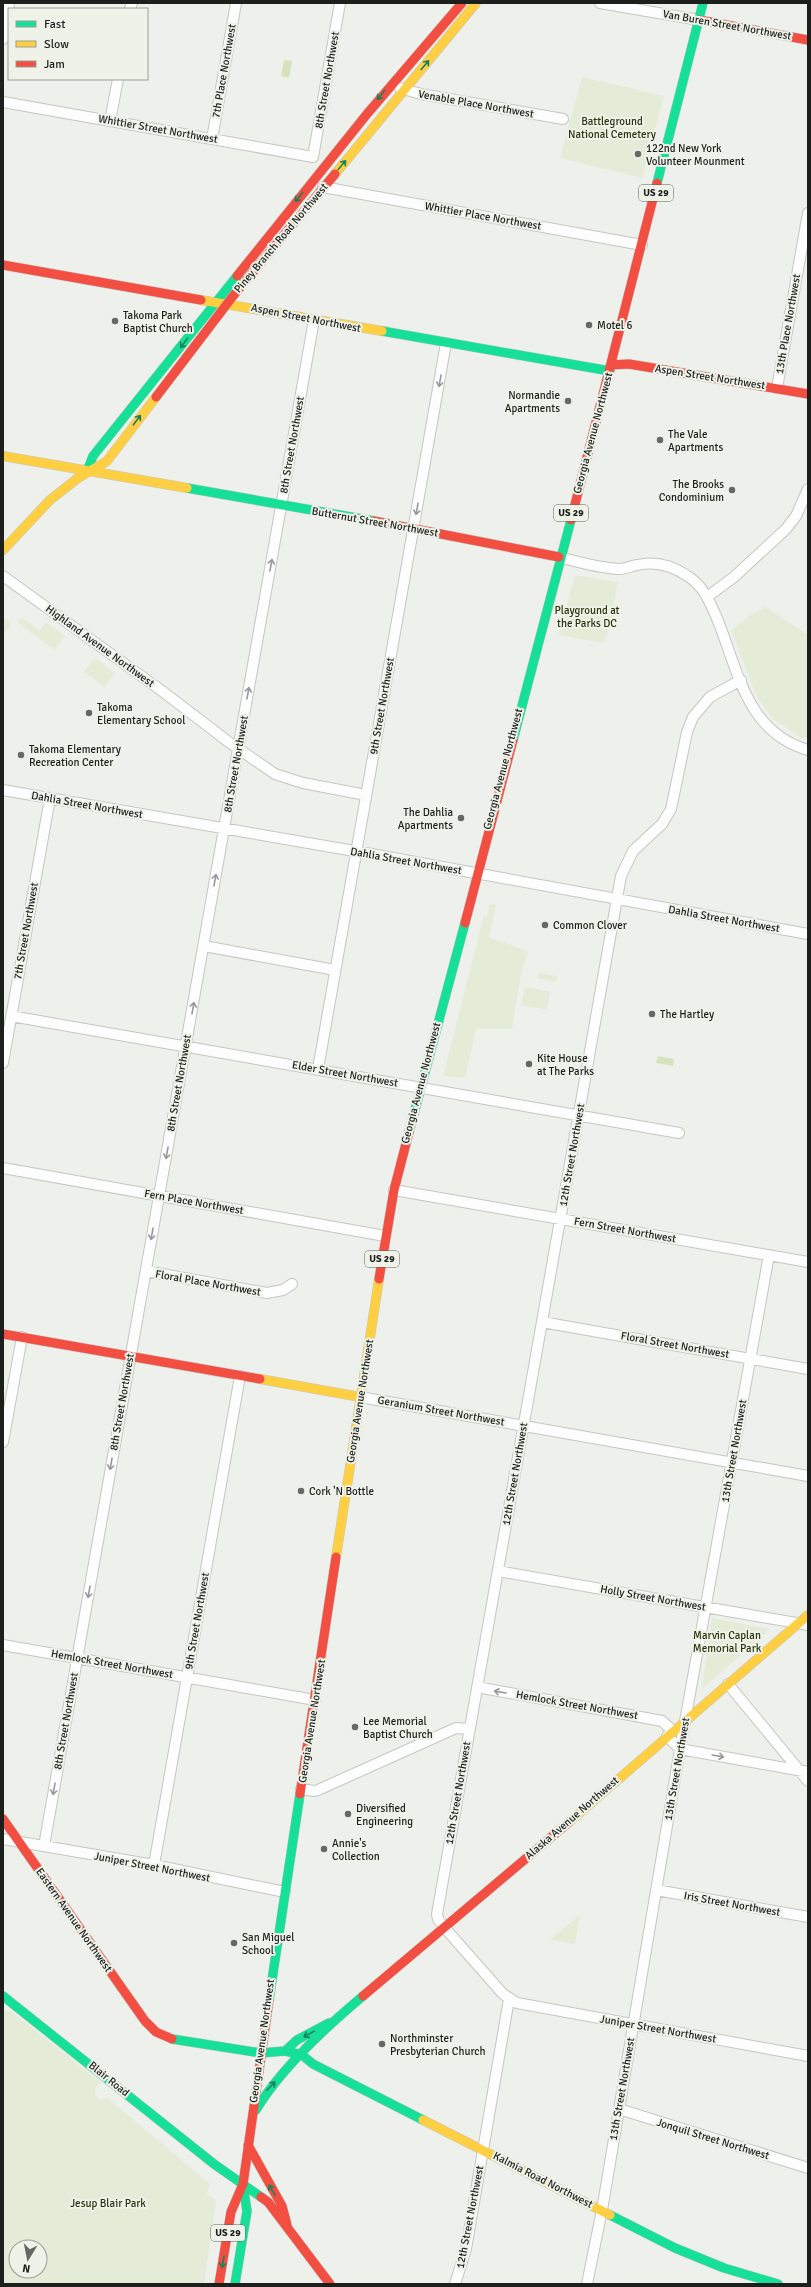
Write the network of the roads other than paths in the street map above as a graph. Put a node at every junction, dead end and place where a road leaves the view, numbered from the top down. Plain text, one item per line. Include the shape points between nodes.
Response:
1 (236, 3) edge
2 (340, 3) edge
3 (462, 3) edge
4 (476, 3) edge
5 (600, 3) edge
6 (703, 3) edge
7 (8, 9) edge
8 (699, 20) junction
9 (3, 39) edge
10 (808, 40) edge
11 (118, 80) edge
12 (391, 83) junction
13 (403, 90) junction
14 (3, 102) edge
15 (563, 119) dead end
16 (110, 121) junction
17 (212, 139) junction
18 (313, 157) joint
19 (323, 187) junction
20 (808, 213) edge
21 (642, 244) junction
22 (3, 265) edge
23 (216, 301) junction
24 (228, 303) junction
25 (314, 320) junction
26 (446, 343) junction
27 (610, 368) junction
28 (777, 388) junction
29 (808, 394) edge
30 (3, 456) edge
31 (87, 471) junction
32 (808, 488) edge
33 (282, 506) junction
34 (414, 529) junction
35 (3, 550) edge
36 (559, 557) junction
37 (3, 576) edge
38 (707, 597) junction
39 (741, 680) junction
40 (238, 749) junction
41 (808, 750) edge
42 (3, 790) edge
43 (366, 795) junction
44 (50, 798) junction
45 (224, 828) junction
46 (356, 852) junction
47 (476, 874) junction
48 (617, 900) junction
49 (808, 934) edge
50 (204, 946) junction
51 (335, 970) junction
52 (11, 1016) junction
53 (186, 1046) junction
54 (3, 1063) edge
55 (318, 1069) junction
56 (420, 1087) junction
57 (579, 1115) junction
58 (679, 1133) dead end
59 (3, 1168) edge
60 (394, 1190) junction
61 (159, 1196) junction
62 (560, 1218) junction
63 (385, 1236) junction
64 (769, 1255) junction
65 (808, 1262) edge
66 (146, 1272) junction
67 (292, 1284) dead end
68 (542, 1322) junction
69 (3, 1334) edge
70 (22, 1337) junction
71 (130, 1356) junction
72 (751, 1358) junction
73 (808, 1369) edge
74 (240, 1376) junction
75 (360, 1397) junction
76 (523, 1425) junction
77 (3, 1442) edge
78 (732, 1462) junction
79 (808, 1476) edge
80 (498, 1571) junction
81 (706, 1607) junction
82 (808, 1615) edge
83 (803, 1625) edge
84 (3, 1645) edge
85 (77, 1658) junction
86 (187, 1678) junction
87 (728, 1684) junction
88 (477, 1688) junction
89 (315, 1700) junction
90 (685, 1720) junction
91 (470, 1729) junction
92 (670, 1733) junction
93 (680, 1749) junction
94 (804, 1772) edge
95 (808, 1781) edge
96 (301, 1789) junction
97 (3, 1819) edge
98 (3, 1839) edge
99 (19, 1842) junction
100 (44, 1846) junction
101 (154, 1865) junction
102 (656, 1890) junction
103 (285, 1892) junction
104 (808, 1917) edge
105 (444, 1927) junction
106 (3, 1996) edge
107 (509, 1999) junction
108 (335, 2020) junction
109 (144, 2021) joint
110 (633, 2025) junction
111 (285, 2051) junction
112 (261, 2052) junction
113 (302, 2055) junction
114 (808, 2056) edge
115 (294, 2064) junction
116 (313, 2064) junction
117 (618, 2109) junction
118 (251, 2119) junction
119 (248, 2145) junction
120 (483, 2149) junction
121 (808, 2168) edge
122 (243, 2184) junction
123 (602, 2210) junction
124 (287, 2225) junction
125 (219, 2284) edge
126 (235, 2284) edge
127 (330, 2284) edge
128 (455, 2284) edge
129 (587, 2284) edge
130 (778, 2284) edge

1 - 17 street, 7th Place Northwest
2 - 18 street, 8th Street Northwest
3 - 12 main road, Piney Branch Road Northwest
13 -> 4 main road, Piney Branch Road Northwest
5 - 8 street, Van Buren Street Northwest
6 - 8 main road, Georgia Avenue Northwest / US 29
7 - 9 street
8 - 10 main road, Van Buren Street Northwest
8 - 21 main road, Georgia Avenue Northwest / US 29
11 - 16 street
12 - 13 street, Venable Place Northwest
12 -> 23 main road, Piney Branch Road Northwest
13 - 15 street, Venable Place Northwest
19 -> 13 main road, Piney Branch Road Northwest
14 - 16 street, Whittier Street Northwest
16 - 17 street, Whittier Street Northwest
17 - 18 street, Whittier Street Northwest
19 - 21 street, Whittier Place Northwest
19 - 24 main road, Piney Branch Road Northwest
20 - 28 street, 13th Place Northwest
21 - 27 main road, Georgia Avenue Northwest / US 29
22 - 23 main road, Aspen Street Northwest
23 - 24 main road, Aspen Street Northwest
23 -> 31 main road, Piney Branch Road Northwest via 93,456
24 - 25 main road, Aspen Street Northwest
31 -> 24 main road, Piney Branch Road Northwest via 107,461
25 - 26 main road, Aspen Street Northwest
25 - 33 street, 8th Street Northwest
26 - 27 main road, Aspen Street Northwest
26 -> 34 street, 9th Street Northwest
27 - 28 main road, Aspen Street Northwest via 629,364
27 - 36 main road, Georgia Avenue Northwest / US 29
28 - 29 main road, Aspen Street Northwest
30 - 31 main road, Butternut Street Northwest
31 - 33 main road, Butternut Street Northwest
31 - 35 main road, Piney Branch Road Northwest via 36,514
32 - 38 street via 796,516 786,529 734,577
33 - 34 main road, Butternut Street Northwest
40 -> 33 street, 8th Street Northwest
34 - 36 main road, Butternut Street Northwest
34 - 43 street, 9th Street Northwest
36 - 38 street, Butternut Street Northwest via 618,569 645,563 665,565 689,577
36 - 47 main road, Georgia Avenue Northwest / US 29
37 - 40 street, Highland Avenue Northwest
38 - 39 street, Butternut Street Northwest
39 - 41 street, Butternut Street Northwest via 754,711 767,726 784,740
39 - 48 street, 12th Street Northwest via 710,697 693,717 687,732 671,809 662,824 642,840 630,856 621,876
40 - 43 street, Highland Avenue Northwest via 283,778
40 - 45 street, 8th Street Northwest
42 - 44 street, Dahlia Street Northwest
43 - 46 street, 9th Street Northwest
44 - 45 street, Dahlia Street Northwest
44 - 52 street, 7th Street Northwest
45 - 46 street, Dahlia Street Northwest
50 -> 45 street, 8th Street Northwest
46 - 47 street, Dahlia Street Northwest
46 - 51 street, 9th Street Northwest
47 - 48 street, Dahlia Street Northwest
47 - 56 main road, Georgia Avenue Northwest / US 29
48 - 49 street, Dahlia Street Northwest
48 - 57 street, 12th Street Northwest
50 - 51 street
53 -> 50 street, 8th Street Northwest
51 - 55 street, 9th Street Northwest
52 - 53 street, Elder Street Northwest
52 - 54 street, 7th Street Northwest
53 - 55 street, Elder Street Northwest
53 -> 61 street, 8th Street Northwest
55 - 56 street, Elder Street Northwest
56 - 57 street, Elder Street Northwest
56 - 60 main road, Georgia Avenue Northwest / US 29
57 - 58 street, Elder Street Northwest
57 - 62 street, 12th Street Northwest
59 - 61 street, Fern Place Northwest
60 - 62 street, Fern Street Northwest
60 - 63 main road, Georgia Avenue Northwest / US 29
61 - 63 street, Fern Place Northwest
61 -> 66 street, 8th Street Northwest
62 - 64 street, Fern Street Northwest
62 - 68 street, 12th Street Northwest
63 - 75 main road, Georgia Avenue Northwest / US 29
64 - 65 street, Fern Street Northwest
64 - 72 street, 13th Street Northwest
66 - 67 street, Floral Place Northwest via 266,1293 278,1292
66 - 71 street, 8th Street Northwest
68 - 72 street, Floral Street Northwest
68 - 76 street, 12th Street Northwest
69 - 70 main road, Geranium Street Northwest
70 - 71 main road, Geranium Street Northwest
70 - 77 street
71 - 74 main road, Geranium Street Northwest
71 -> 85 street, 8th Street Northwest
72 - 73 street, Floral Street Northwest
72 - 78 street, 13th Street Northwest
74 - 75 main road, Geranium Street Northwest
74 - 86 street, 9th Street Northwest
75 - 76 street, Geranium Street Northwest
75 - 89 main road, Georgia Avenue Northwest / US 29
76 - 78 street, Geranium Street Northwest
76 - 80 street, 12th Street Northwest
78 - 79 street, Geranium Street Northwest
78 - 81 street, 13th Street Northwest
80 - 81 street, Holly Street Northwest
80 - 88 street, 12th Street Northwest
81 - 83 street, Holly Street Northwest
81 - 90 street, 13th Street Northwest
82 - 83 main road, Alaska Avenue Northwest
83 - 87 main road, Alaska Avenue Northwest
84 - 85 street, Hemlock Street Northwest
85 - 86 street, Hemlock Street Northwest
85 -> 100 street, 8th Street Northwest
86 - 89 street, Hemlock Street Northwest
86 - 101 street, 9th Street Northwest
87 - 90 main road, Alaska Avenue Northwest
87 - 94 street
88 - 91 street, 12th Street Northwest
92 -> 88 street, Hemlock Street Northwest via 662,1721
89 - 96 main road, Georgia Avenue Northwest / US 29
90 - 92 main road, Alaska Avenue Northwest
90 - 93 street, 13th Street Northwest
91 - 96 street via 456,1728 318,1790
91 - 105 street, 12th Street Northwest via 437,1914
92 - 93 street, Hemlock Street Northwest
92 - 105 main road, Alaska Avenue Northwest
93 -> 94 street
93 - 102 street, 13th Street Northwest
94 - 95 street
96 - 103 main road, Georgia Avenue Northwest / US 29
97 - 99 main road, Eastern Avenue Northwest
98 - 99 street, Juniper Street Northwest
99 - 100 street, Juniper Street Northwest
99 - 109 main road, Eastern Avenue Northwest
100 - 101 street, Juniper Street Northwest
101 - 103 street, Juniper Street Northwest
102 - 104 street, Iris Street Northwest
102 - 110 street, 13th Street Northwest
103 - 112 main road, Georgia Avenue Northwest / US 29
105 - 107 street, 12th Street Northwest
105 - 108 main road, Alaska Avenue Northwest
106 - 122 main road, Blair Road via 214,2164
107 - 110 street, Juniper Street Northwest via 522,2005
107 - 120 street, 12th Street Northwest
108 -> 111 main road, Alaska Avenue Northwest via 297,2040
108 - 113 main road, Alaska Avenue Northwest
109 - 112 main road, Kalmia Road Northwest via 156,2032 168,2038
110 - 114 street, Juniper Street Northwest
110 - 117 street, 13th Street Northwest
111 - 112 main road, Kalmia Road Northwest
111 - 113 main road, Kalmia Road Northwest
112 - 115 main road, Kalmia Road Northwest
112 - 118 main road, Georgia Avenue Northwest / US 29
113 - 115 main road, Alaska Avenue Northwest
113 - 116 main road, Kalmia Road Northwest
115 - 116 main road, Kalmia Road Northwest
118 -> 115 main road, Alaska Avenue Northwest via 264,2093
116 - 120 main road, Kalmia Road Northwest
117 - 121 street, Jonquil Street Northwest
117 - 123 street, 13th Street Northwest
118 - 119 main road, Georgia Avenue Northwest / US 29
119 - 122 main road, Georgia Avenue Northwest / US 29
124 -> 119 main road via 282,2206
120 - 123 main road, Kalmia Road Northwest
120 - 128 street, 12th Street Northwest via 465,2254
122 - 124 main road via 268,2202
122 -> 125 main road, US 29 via 231,2212
122 - 126 main road, US 29 via 247,2211
123 - 129 street, 13th Street Northwest
123 - 130 main road, Kalmia Road Northwest via 700,2259
124 - 127 main road

